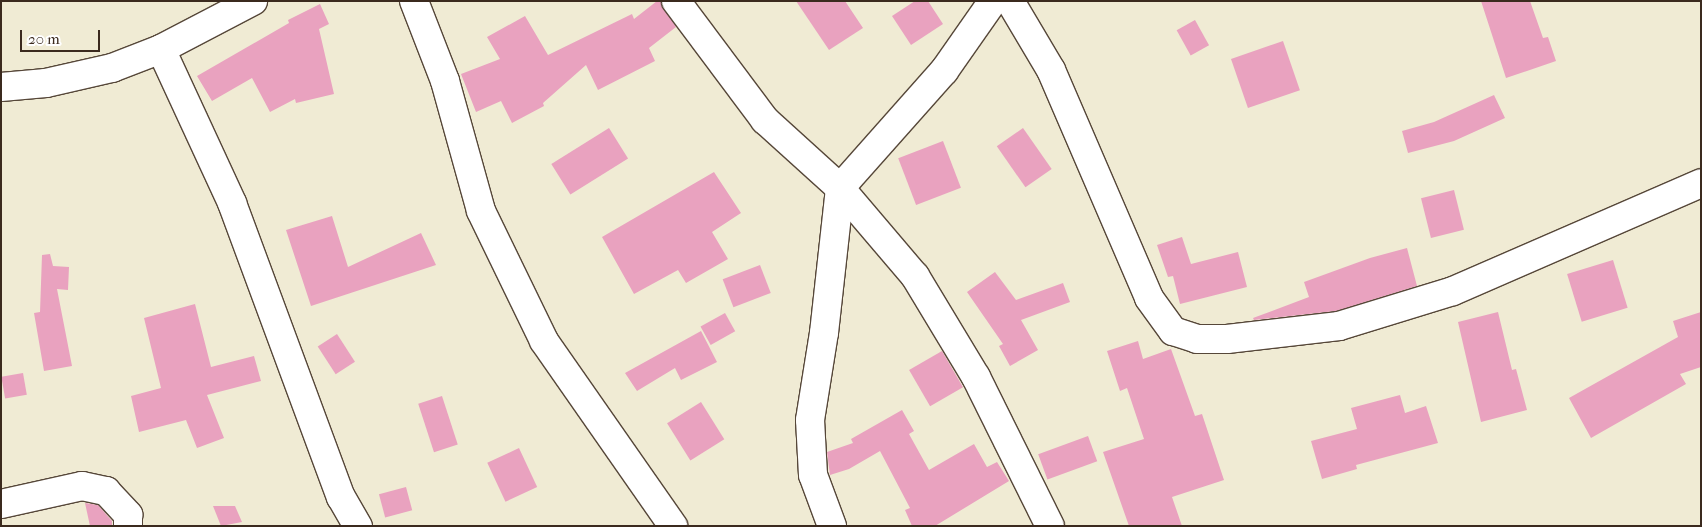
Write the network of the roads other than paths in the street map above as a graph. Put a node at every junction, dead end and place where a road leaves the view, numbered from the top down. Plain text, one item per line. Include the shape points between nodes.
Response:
1 (414, 1) edge
2 (676, 1) edge
3 (993, 1) edge
4 (1010, 1) edge
5 (247, 3) edge
6 (161, 49) junction
7 (1, 87) edge
8 (1701, 183) edge
9 (840, 188) junction
10 (1, 504) edge
11 (128, 526) edge
12 (358, 526) edge
13 (673, 526) edge
14 (832, 526) edge
15 (1050, 526) edge

1 - 13 street via 445,81 481,211 544,341
2 - 9 street via 765,120
3 - 9 street via 944,71
4 - 8 street via 1051,70 1149,298 1173,331 1197,339 1227,339 1339,326 1453,291
5 - 6 street
6 - 7 street via 112,68 46,83
6 - 12 street via 232,203 341,497
9 - 14 street via 824,333 810,420 813,475
9 - 15 street via 915,276 976,377
10 - 11 street via 82,486 106,491 128,515

